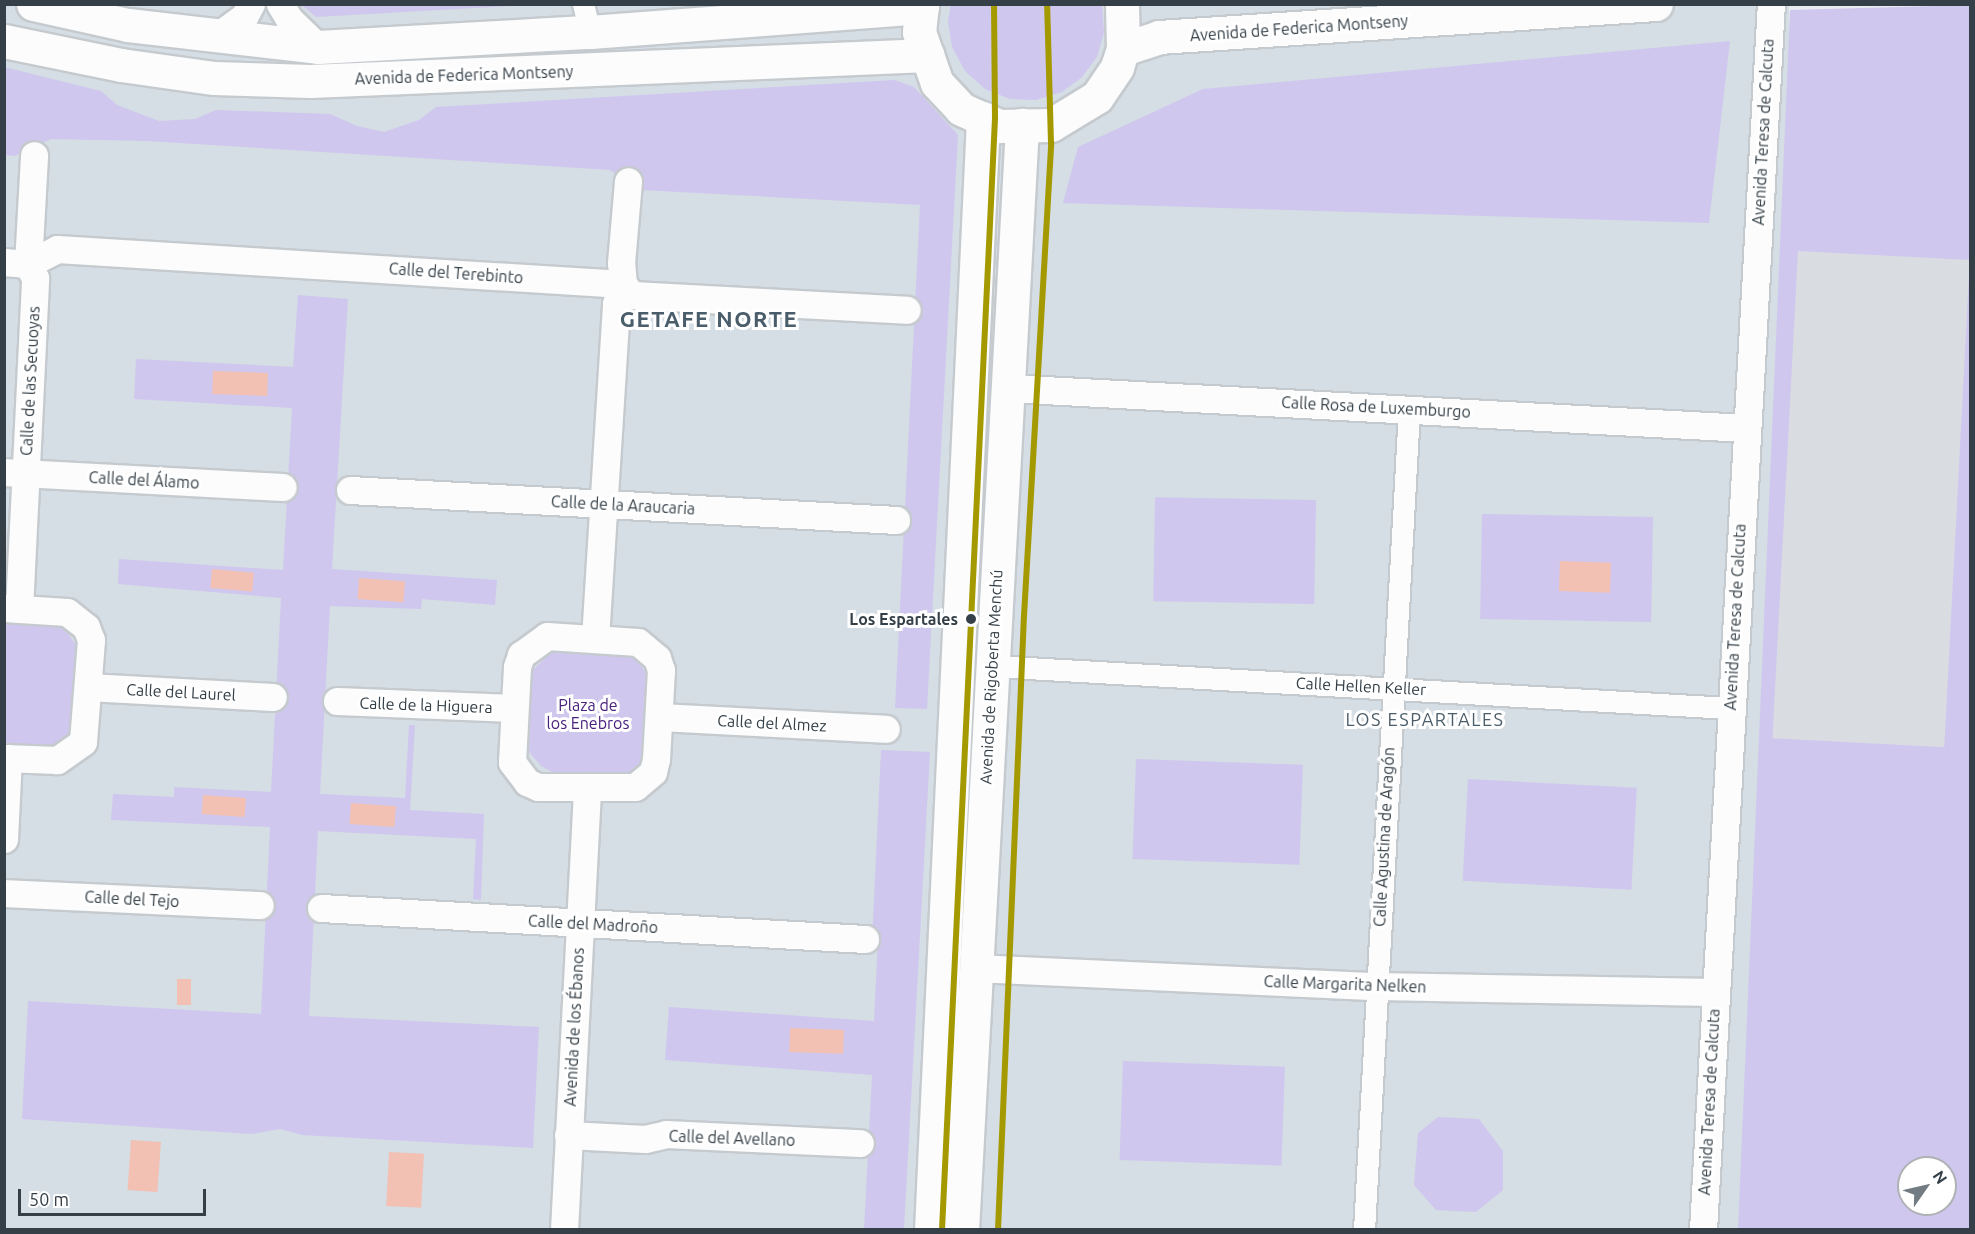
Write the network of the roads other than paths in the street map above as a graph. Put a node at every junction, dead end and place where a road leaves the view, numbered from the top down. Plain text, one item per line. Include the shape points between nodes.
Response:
1 (33, 4) edge
2 (251, 4) edge
3 (280, 4) edge
4 (1122, 4) edge
5 (1656, 4) edge
6 (1771, 4) edge
7 (922, 6) edge
8 (586, 18) edge
9 (216, 37) junction
10 (4, 41) edge
11 (318, 47) junction
12 (1123, 48) junction
13 (927, 55) junction
14 (983, 118) junction
15 (1022, 125) junction
16 (34, 155) dead end
17 (628, 181) dead end
18 (16, 263) edge
19 (623, 284) junction
20 (907, 310) dead end
21 (1007, 388) junction
22 (1409, 409) junction
23 (1745, 428) junction
24 (15, 473) edge
25 (283, 487) dead end
26 (350, 490) dead end
27 (603, 504) junction
28 (896, 520) dead end
29 (12, 608) edge
30 (596, 639) junction
31 (992, 666) junction
32 (88, 687) junction
33 (1392, 688) junction
34 (273, 697) dead end
35 (337, 701) dead end
36 (514, 708) junction
37 (1730, 708) junction
38 (659, 717) junction
39 (886, 729) dead end
40 (6, 758) edge
41 (587, 789) junction
42 (4, 839) edge
43 (4, 893) edge
44 (260, 904) dead end
45 (321, 908) dead end
46 (580, 923) junction
47 (865, 939) dead end
48 (975, 968) junction
49 (1376, 986) junction
50 (1715, 992) junction
51 (568, 1135) junction
52 (860, 1143) dead end
53 (564, 1230) edge
54 (931, 1230) edge
55 (962, 1230) edge
56 (1364, 1230) edge
57 (1703, 1230) edge

1 - 9 street, Avenida de Federica Montseny via 128,25
2 - 9 street via 244,17
3 - 11 street via 289,19
4 - 12 street
5 - 12 street, Avenida de Federica Montseny via 1159,37
6 - 23 street, Avenida Teresa de Calcuta
7 - 8 street, Avenida de Federica Montseny
7 - 13 street via 919,33
8 - 11 street, Avenida de Federica Montseny
9 - 11 street, Avenida de Federica Montseny
10 - 13 street, Avenida de Federica Montseny via 190,75 310,81
12 - 15 street via 1117,67 1097,97 1051,125
13 - 14 street via 937,83 961,109
14 - 15 street via 999,126
14 - 54 street, Avenida de Rigoberta Menchú
15 - 21 street, Avenida de Rigoberta Menchú
16 - 18 street, Calle de las Secuoyas
17 - 19 street via 621,263
18 - 19 street, Calle del Terebinto via 57,249
18 - 24 street, Calle de las Secuoyas via 35,278
19 - 20 street, Calle del Terebinto via 632,295
19 - 27 street via 616,304
21 - 22 street, Calle Rosa de Luxemburgo
21 - 31 street, Avenida de Rigoberta Menchú
22 - 23 street, Calle Rosa de Luxemburgo
22 - 33 street, Calle Agustina de Aragón
23 - 37 street, Avenida Teresa de Calcuta
24 - 25 street, Calle del Álamo
24 - 29 street, Calle de las Secuoyas
26 - 27 street, Calle de la Araucaria
27 - 28 street, Calle de la Araucaria
27 - 30 street
29 - 32 street via 67,612 86,627 91,640
30 - 36 street via 547,636 531,646 521,655 517,667
30 - 38 street via 638,642 657,658 661,670
31 - 33 street, Calle Hellen Keller
31 - 48 street, Avenida de Rigoberta Menchú
32 - 34 street, Calle del Laurel
32 - 40 street via 86,729 76,750 57,760
33 - 37 street, Calle Hellen Keller
33 - 49 street, Calle Agustina de Aragón
35 - 36 street, Calle de la Higuera
36 - 41 street via 511,754 519,773 538,786
37 - 50 street, Avenida Teresa de Calcuta
38 - 39 street, Calle del Almez
38 - 41 street via 656,759 646,780 627,790
40 - 42 street
41 - 46 street, Avenida de los Ébanos
43 - 44 street, Calle del Tejo
45 - 46 street, Calle del Madroño
46 - 47 street, Calle del Madroño
46 - 51 street, Avenida de los Ébanos
48 - 49 street, Calle Margarita Nelken
48 - 55 street, Avenida de Rigoberta Menchú
49 - 50 street, Calle Margarita Nelken
49 - 56 street, Calle Agustina de Aragón
50 - 57 street, Avenida Teresa de Calcuta
51 - 52 street, Calle del Avellano via 645,1138 666,1134
51 - 53 street, Avenida de los Ébanos

